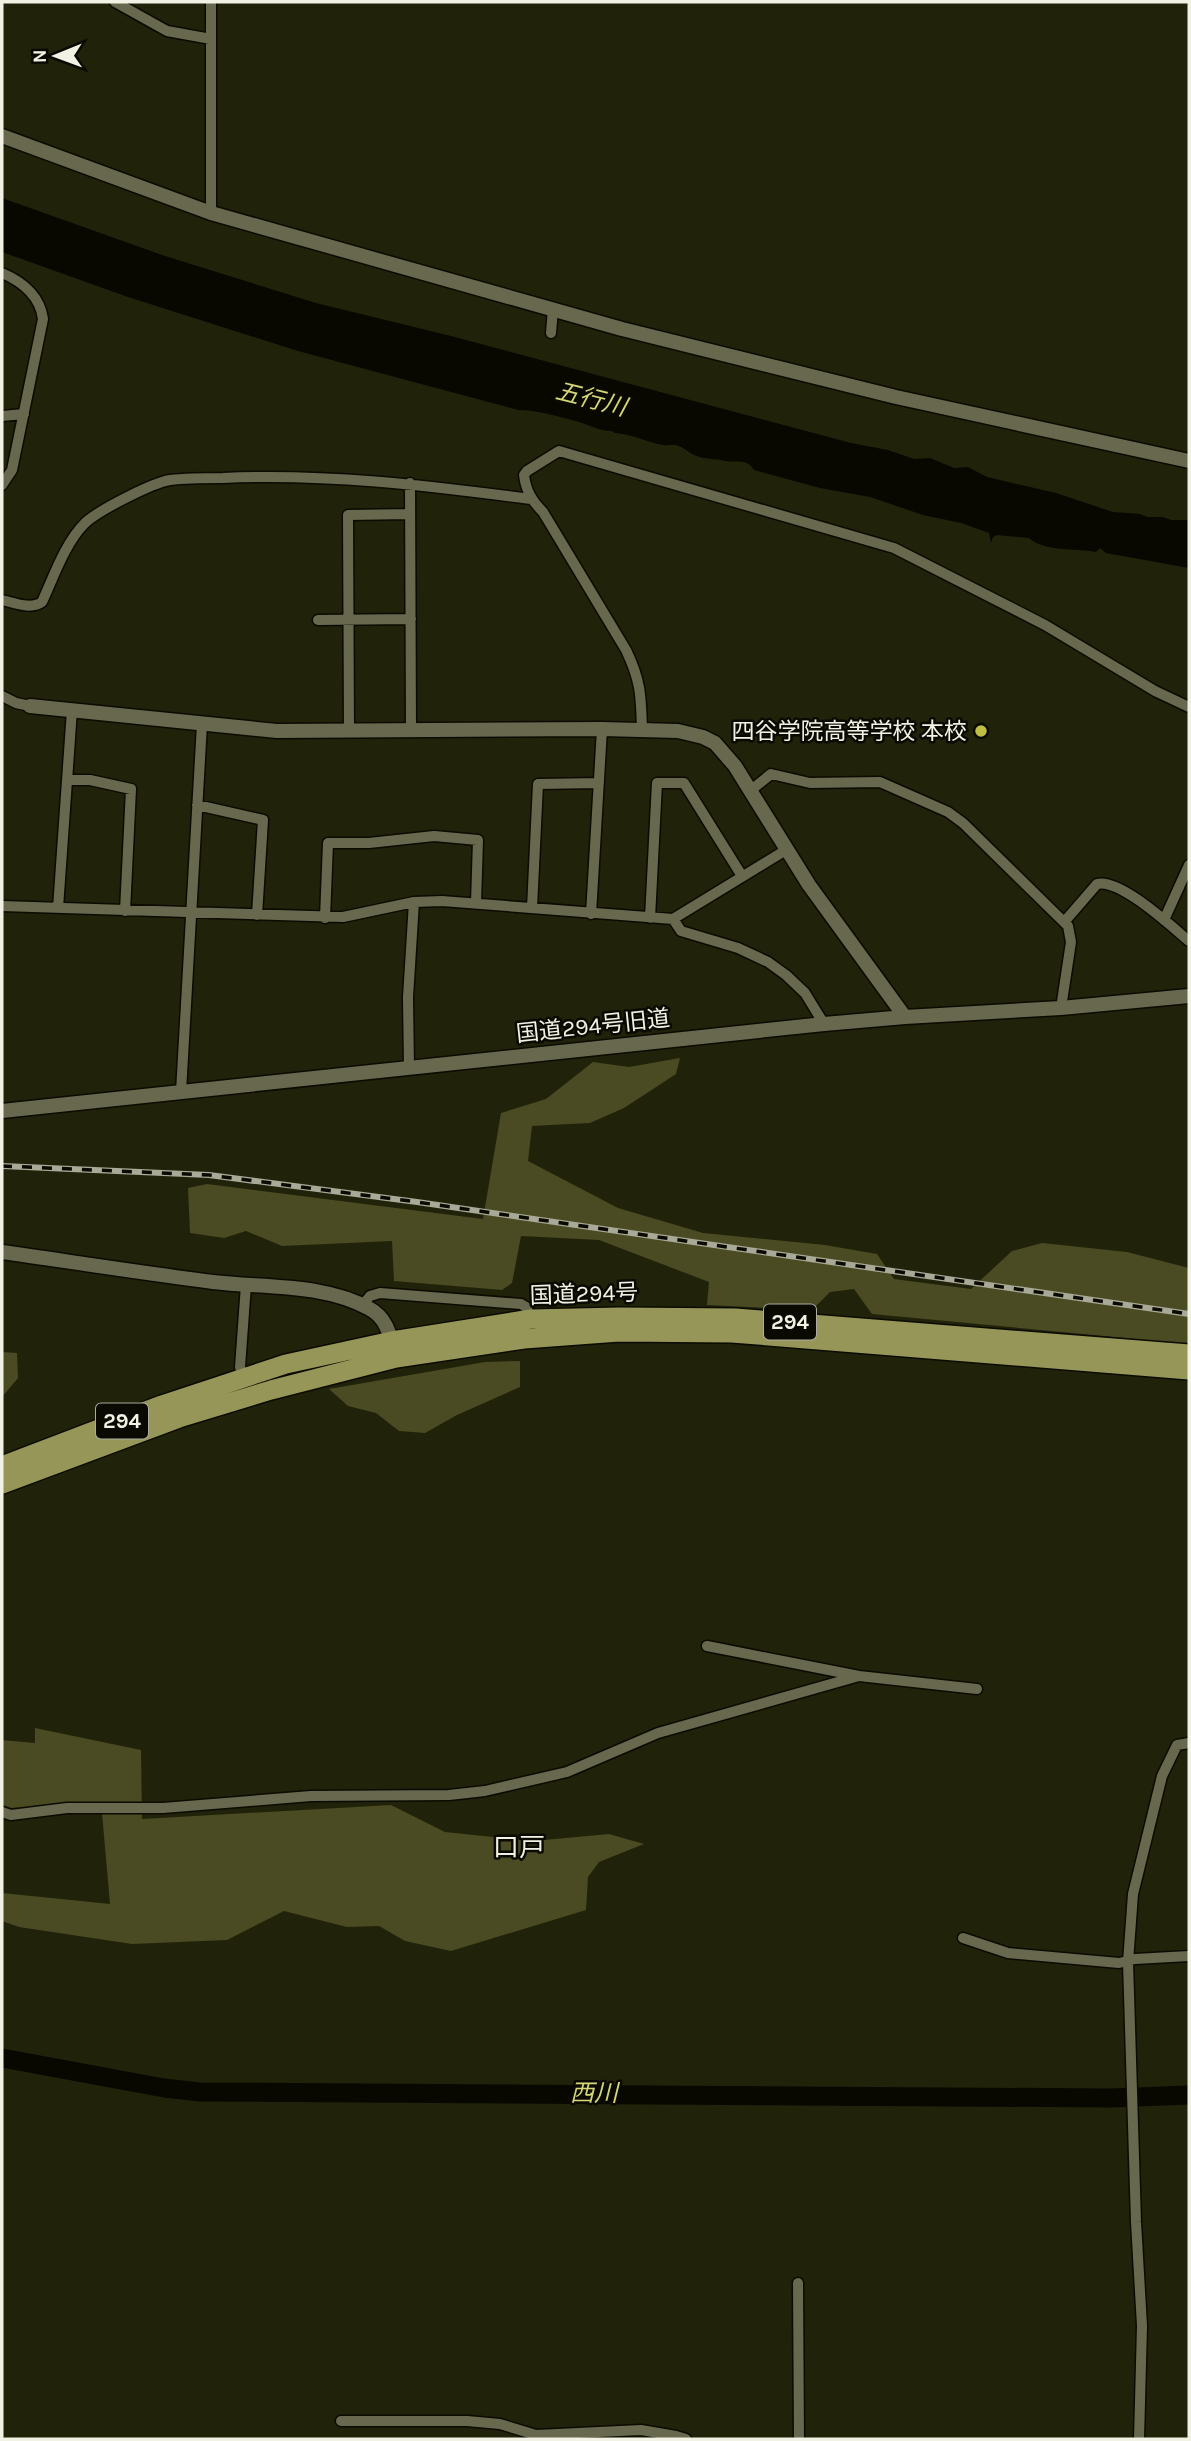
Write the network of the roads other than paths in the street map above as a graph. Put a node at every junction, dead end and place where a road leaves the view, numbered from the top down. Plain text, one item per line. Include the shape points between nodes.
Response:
1 (115, 2) edge
2 (211, 2) edge
3 (211, 38) junction
4 (2, 136) edge
5 (211, 214) junction
6 (2, 273) edge
7 (553, 309) junction
8 (551, 333) dead end
9 (24, 414) junction
10 (2, 415) edge
11 (1189, 461) edge
12 (410, 483) junction
13 (2, 485) edge
14 (531, 499) junction
15 (410, 514) junction
16 (2, 600) edge
17 (411, 619) junction
18 (318, 620) dead end
19 (348, 620) junction
20 (3, 701) edge
21 (30, 706) joint
22 (1189, 707) edge
23 (72, 710) junction
24 (202, 724) junction
25 (411, 729) junction
26 (602, 729) junction
27 (349, 730) junction
28 (642, 730) junction
29 (67, 780) junction
30 (599, 783) junction
31 (750, 791) junction
32 (197, 805) junction
33 (786, 850) junction
34 (1189, 865) edge
35 (742, 876) junction
36 (414, 902) junction
37 (476, 903) junction
38 (2, 906) edge
39 (58, 908) junction
40 (532, 908) junction
41 (125, 911) junction
42 (190, 912) junction
43 (591, 914) junction
44 (257, 915) junction
45 (325, 918) junction
46 (650, 918) junction
47 (673, 919) junction
48 (1164, 920) junction
49 (1065, 921) junction
50 (1189, 941) edge
51 (1189, 996) edge
52 (1061, 1008) junction
53 (905, 1017) junction
54 (824, 1024) junction
55 (409, 1069) junction
56 (181, 1092) junction
57 (2, 1111) edge
58 (2, 1252) edge
59 (246, 1286) junction
60 (363, 1305) junction
61 (531, 1319) junction
62 (394, 1350) junction
63 (1189, 1354) edge
64 (1189, 1370) edge
65 (243, 1377) junction
66 (2, 1466) edge
67 (2, 1484) edge
68 (707, 1646) dead end
69 (859, 1676) junction
70 (977, 1689) dead end
71 (1189, 1743) edge
72 (2, 1812) edge
73 (962, 1938) dead end
74 (1189, 1956) edge
75 (1128, 1962) junction
76 (798, 2283) dead end
77 (341, 2421) dead end
78 (685, 2439) edge
79 (799, 2439) edge
80 (1139, 2439) edge

1 - 3 street via 167,31
2 - 3 street
3 - 5 street
4 - 5 street
5 - 7 street
6 - 9 street via 25,286 42,306
7 - 8 street
7 - 11 street via 759,365
9 - 10 street
9 - 13 street via 12,470
12 - 14 street
12 - 15 street
12 - 16 street via 281,476 163,482 85,523 43,602 29,606
14 - 22 street via 524,475 559,451 894,548 1045,625
14 - 28 street via 631,661 641,690
15 - 17 street
15 - 19 street via 348,514
17 - 19 street
17 - 25 street
18 - 19 street
19 - 27 street
20 - 21 street
21 - 23 street
23 - 24 street
23 - 29 street
24 - 27 street via 277,731
24 - 32 street
25 - 26 street
25 - 27 street
26 - 28 street
26 - 30 street
28 - 31 street via 690,733 715,743
29 - 39 street
29 - 41 street via 131,789
30 - 40 street via 538,784
30 - 43 street
31 - 33 street
31 - 49 street via 771,774 810,783 880,782 964,823
32 - 42 street
32 - 44 street via 263,820
33 - 35 street
33 - 53 street
34 - 48 street
35 - 46 street via 684,783 657,783
35 - 47 street
36 - 37 street
36 - 45 street
36 - 55 street
37 - 40 street
37 - 45 street via 478,841 434,836 369,844 328,843
38 - 39 street
39 - 41 street
40 - 43 street
41 - 42 street
42 - 44 street
42 - 56 street
43 - 46 street
44 - 45 street
46 - 47 street
47 - 54 street via 681,931 768,962 804,993
48 - 49 street via 1126,893 1100,882
48 - 50 street
49 - 52 street via 1071,942
51 - 52 street, 国道294号旧道
52 - 53 street, 国道294号旧道
53 - 54 street, 国道294号旧道
54 - 55 street, 国道294号旧道
55 - 56 street, 国道294号旧道
56 - 57 street, 国道294号旧道
58 - 59 street
59 - 60 street via 317,1291
59 - 65 street
60 - 61 street via 380,1293 521,1304
60 - 62 street via 382,1317
61 - 62 highway, 国道294号 / 294
61 - 63 highway, 国道294号 / 294 via 735,1318
62 - 64 highway, 国道294号 / 294 via 619,1332 687,1332
62 - 65 highway, 国道294号 / 294 via 286,1364
62 - 67 highway, 国道294号 / 294 via 206,1410
65 - 66 highway, 国道294号 / 294
68 - 69 street
69 - 70 street
69 - 72 street via 658,1733 567,1772 485,1791
71 - 75 street via 1177,1745 1162,1776 1133,1894
73 - 75 street via 1008,1953
74 - 75 street
75 - 80 street via 1142,2326
76 - 79 street
77 - 78 street via 467,2421 500,2424 536,2435 641,2430

